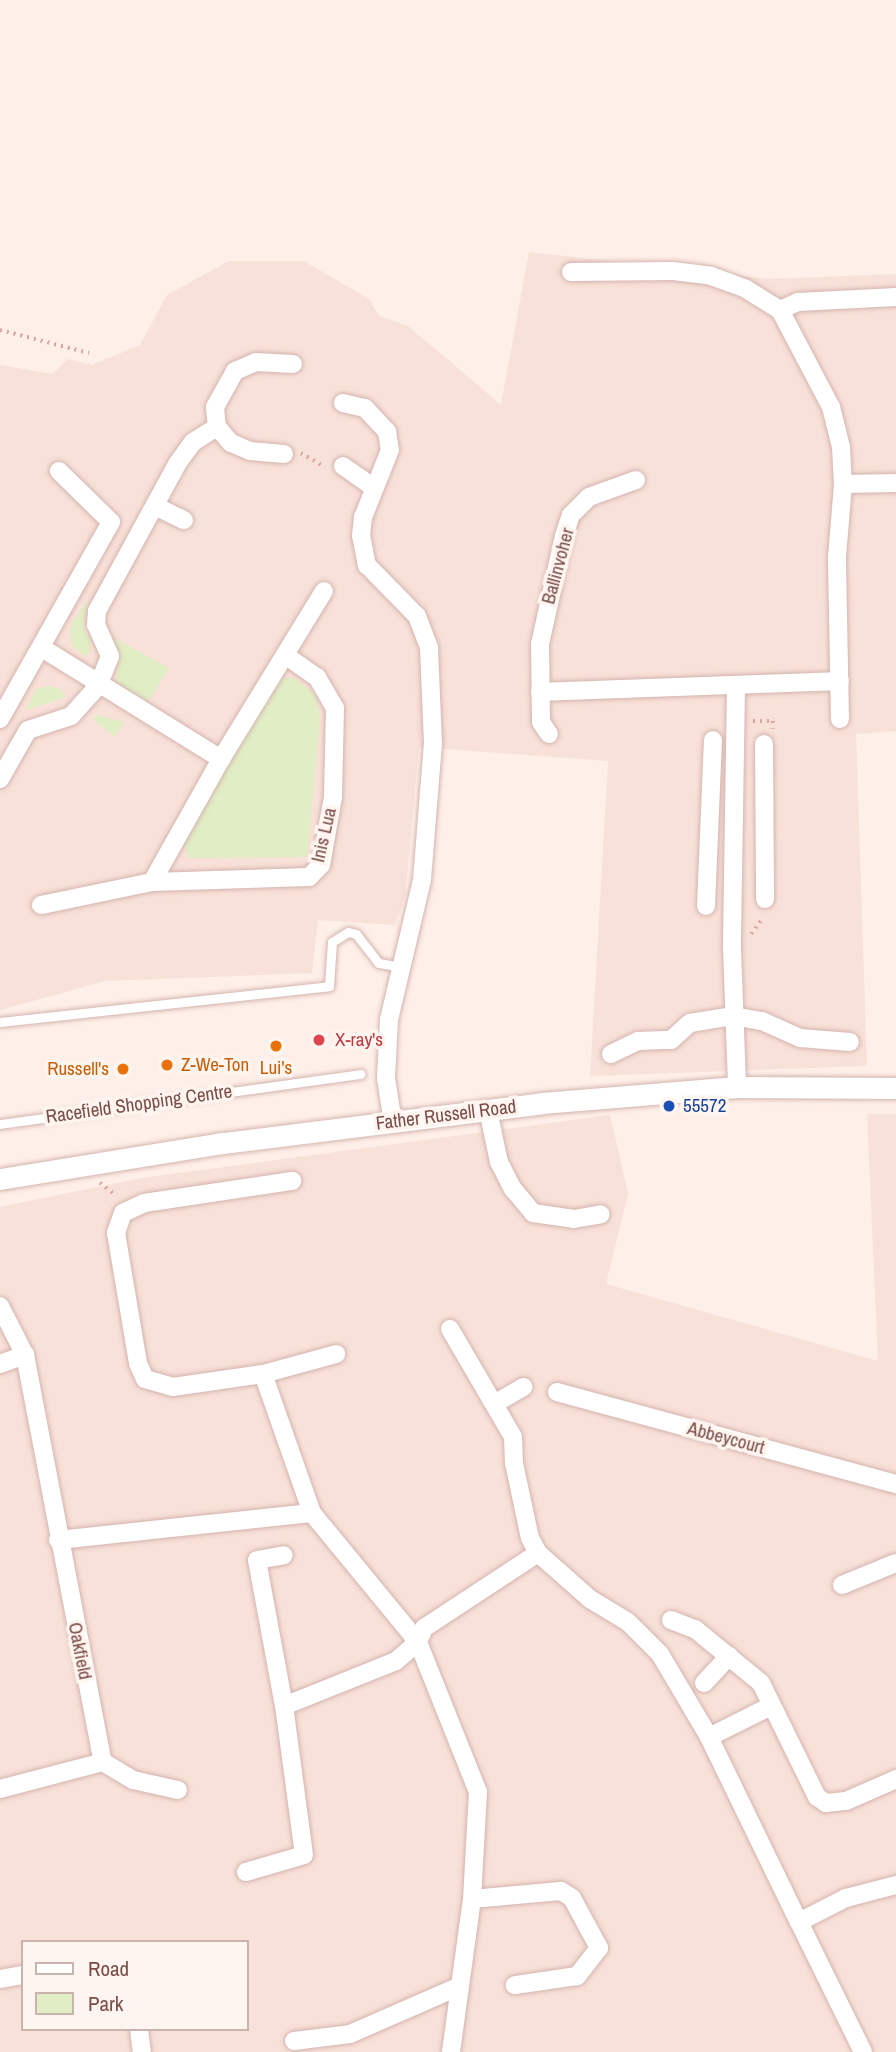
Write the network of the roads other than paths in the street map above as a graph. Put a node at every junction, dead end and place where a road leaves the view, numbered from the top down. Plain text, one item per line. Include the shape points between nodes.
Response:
1 (571, 272) dead end
2 (896, 297) edge
3 (780, 310) junction
4 (293, 363) dead end
5 (343, 404) dead end
6 (217, 427) junction
7 (284, 454) road end
8 (343, 466) road end
9 (59, 471) dead end
10 (636, 480) dead end
11 (843, 484) junction
12 (896, 484) edge
13 (374, 488) junction
14 (158, 507) junction
15 (184, 520) dead end
16 (324, 591) dead end
17 (42, 648) junction
18 (285, 655) junction
19 (840, 681) junction
20 (99, 686) junction
21 (736, 686) junction
22 (540, 692) junction
23 (0, 719) edge
24 (840, 719) dead end
25 (548, 734) dead end
26 (713, 740) dead end
27 (764, 744) dead end
28 (221, 759) junction
29 (0, 779) edge
30 (711, 798) junction
31 (737, 799) junction
32 (764, 799) junction
33 (708, 849) junction
34 (737, 850) junction
35 (764, 851) junction
36 (152, 882) junction
37 (765, 899) road end
38 (41, 905) dead end
39 (706, 906) dead end
40 (401, 967) junction
41 (733, 1016) junction
42 (0, 1022) edge
43 (850, 1042) dead end
44 (611, 1054) dead end
45 (360, 1074) dead end
46 (737, 1087) junction
47 (896, 1088) edge
48 (488, 1110) junction
49 (393, 1123) junction
50 (0, 1124) edge
51 (0, 1179) edge
52 (292, 1181) dead end
53 (601, 1214) dead end
54 (0, 1306) edge
55 (450, 1329) dead end
56 (336, 1354) dead end
57 (25, 1355) junction
58 (0, 1364) edge
59 (263, 1374) junction
60 (524, 1387) dead end
61 (557, 1392) dead end
62 (494, 1404) junction
63 (896, 1484) edge
64 (312, 1513) junction
65 (58, 1540) junction
66 (538, 1553) junction
67 (284, 1555) dead end
68 (896, 1563) edge
69 (842, 1585) dead end
70 (671, 1620) dead end
71 (418, 1642) junction
72 (729, 1656) junction
73 (704, 1683) dead end
74 (284, 1706) junction
75 (771, 1706) junction
76 (709, 1737) junction
77 (103, 1762) junction
78 (896, 1779) edge
79 (0, 1790) edge
80 (178, 1790) dead end
81 (246, 1872) dead end
82 (896, 1885) edge
83 (472, 1899) junction
84 (799, 1922) junction
85 (21, 1975) edge
86 (0, 1979) edge
87 (514, 1985) dead end
88 (460, 1986) junction
89 (139, 2031) edge
90 (294, 2040) dead end
91 (142, 2052) edge
92 (451, 2052) edge
93 (863, 2052) edge

1 - 3 street via 673,271 712,276 746,289
2 - 3 street via 798,302
3 - 11 street via 831,407 841,447
4 - 6 street via 256,362 235,370 215,407
5 - 13 street via 365,408 387,432 390,450
6 - 7 street via 231,443 250,451
6 - 14 street via 193,442 177,464
8 - 13 street
9 - 17 street via 111,523
10 - 22 street, Ballinvoher via 589,497 571,515 544,620
11 - 12 street
11 - 19 street via 838,557
13 - 40 street via 361,535 367,565 417,616 429,648 433,743 422,880
14 - 15 street
14 - 20 street via 97,611 96,625 110,656
16 - 18 street
17 - 20 street
17 - 23 street
18 - 28 street
18 - 36 street, Inis Lua via 317,677 335,709 333,797 321,865 309,877
19 - 21 street
19 - 24 street
20 - 28 street
20 - 29 street via 71,716 28,730
21 - 22 street
21 - 31 street
22 - 25 street, Ballinvoher via 541,722
26 - 30 street
27 - 32 street
28 - 36 street
30 - 31 street
30 - 33 street
31 - 32 street
31 - 34 street
32 - 35 street
33 - 34 street
33 - 39 street
34 - 35 street
34 - 41 street
35 - 37 street
36 - 38 street, Inis Lua
40 - 42 lane via 379,962 356,934 348,932 332,942 329,986
40 - 49 street via 389,1020 386,1078
41 - 43 street via 762,1021 800,1038
41 - 44 street via 690,1023 671,1040 638,1041
41 - 46 street
45 - 50 lane, Racefield Shopping Centre
46 - 47 street, Father Russell Road
46 - 48 street, Father Russell Road
48 - 49 street, Father Russell Road
48 - 53 street via 499,1162 533,1213 574,1219
49 - 51 street, Father Russell Road
52 - 59 street via 131,1208 118,1220 116,1233 138,1363 145,1379 173,1387
54 - 57 street, Oakfield
55 - 62 street
56 - 59 street
57 - 58 street
57 - 65 street, Oakfield
59 - 64 street
60 - 62 street
61 - 63 street, Abbeycourt
62 - 66 street via 513,1437 513,1463 530,1538
64 - 65 street
64 - 71 street
65 - 77 street, Oakfield
66 - 71 street via 424,1628
66 - 76 street via 590,1599 628,1622 660,1654
67 - 74 street via 257,1560
68 - 69 street
70 - 72 street via 695,1629
71 - 74 street via 396,1661
71 - 83 street via 478,1792
72 - 73 street
72 - 75 street via 761,1684
74 - 81 street via 304,1855
75 - 76 street
75 - 78 street via 817,1797 826,1803 846,1801
76 - 84 street
77 - 79 street
77 - 80 street via 133,1780
82 - 84 street via 846,1898
83 - 87 street via 561,1891 572,1898 599,1948 577,1976
83 - 88 street
84 - 93 street
85 - 86 street
88 - 90 street via 350,2034
88 - 92 street
89 - 91 street

